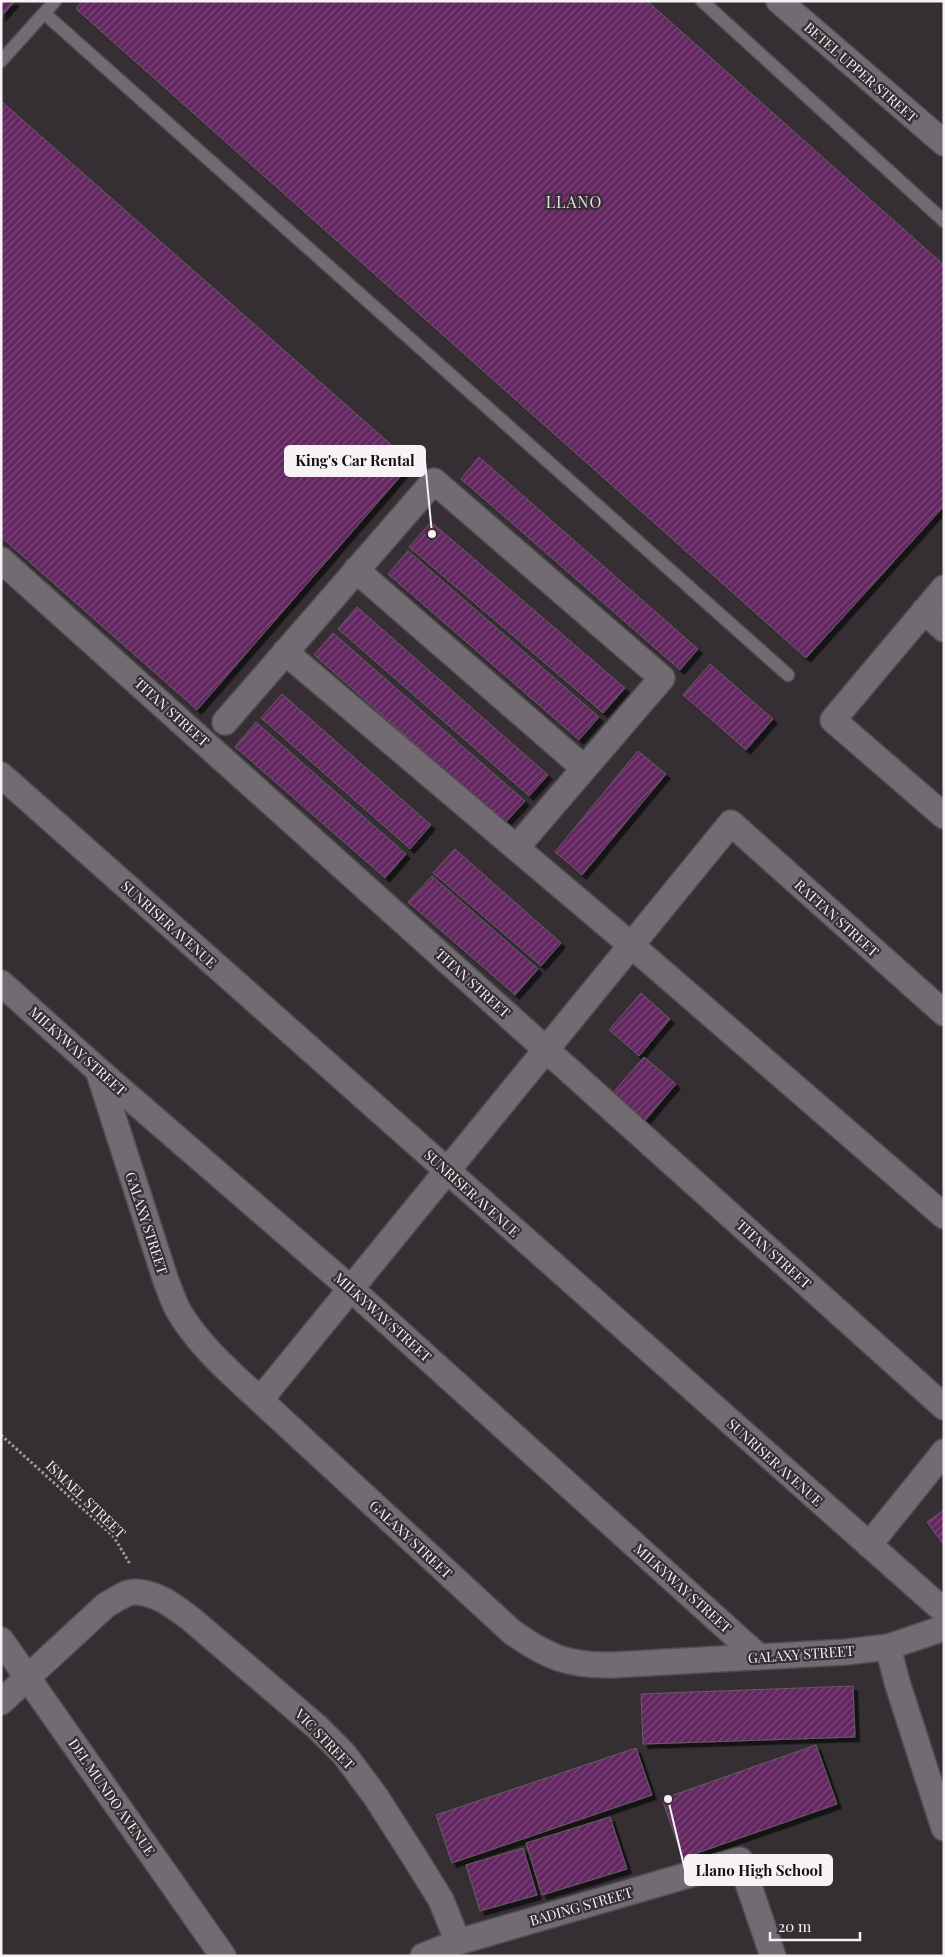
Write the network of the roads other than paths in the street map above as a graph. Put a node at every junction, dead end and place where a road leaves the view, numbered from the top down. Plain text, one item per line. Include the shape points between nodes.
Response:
1 (55, 1) edge
2 (702, 1) edge
3 (779, 1) edge
4 (44, 13) junction
5 (1, 61) edge
6 (944, 143) edge
7 (944, 220) edge
8 (1, 560) edge
9 (356, 570) junction
10 (944, 588) edge
11 (924, 611) junction
12 (944, 629) edge
13 (285, 652) junction
14 (788, 675) dead end
15 (225, 722) dead end
16 (584, 768) junction
17 (1, 774) edge
18 (944, 816) edge
19 (516, 848) junction
20 (631, 945) junction
21 (1, 983) edge
22 (944, 1012) edge
23 (546, 1049) junction
24 (98, 1070) junction
25 (447, 1171) junction
26 (944, 1216) edge
27 (350, 1288) junction
28 (260, 1400) junction
29 (944, 1407) edge
30 (944, 1452) edge
31 (869, 1545) junction
32 (944, 1611) edge
33 (944, 1628) edge
34 (1, 1640) edge
35 (888, 1647) junction
36 (759, 1657) junction
37 (28, 1676) junction
38 (1, 1702) edge
39 (944, 1828) edge
40 (458, 1942) junction
41 (222, 1956) edge
42 (423, 1956) edge
43 (773, 1956) edge

1 - 4 lane
2 - 7 lane
3 - 6 street, BETEL UPPER STREET
4 - 5 lane
4 - 14 lane
8 - 23 street, TITAN STREET
9 - 13 street
9 - 16 street
9 - 16 street via 434,481 662,678
10 - 11 street
11 - 12 street
11 - 18 street via 833,720
13 - 15 street
13 - 19 street
16 - 19 street
17 - 25 street, SUNRISER AVENUE
19 - 20 street
20 - 22 street, RATTAN STREET via 730,823
20 - 23 street
20 - 26 street
21 - 24 street, MILKYWAY STREET
23 - 25 street
23 - 29 street, TITAN STREET
24 - 27 street, MILKYWAY STREET
24 - 28 street, GALAXY STREET via 178,1310 197,1338
25 - 27 street
25 - 31 street, SUNRISER AVENUE
27 - 28 street
27 - 36 street, MILKYWAY STREET
28 - 36 street, GALAXY STREET via 512,1632 533,1647 564,1661 588,1665
30 - 31 street
31 - 32 street, SUNRISER AVENUE
33 - 35 street, GALAXY STREET
34 - 37 street, DEL MUNDO AVENUE
35 - 36 street, GALAXY STREET
35 - 39 street
37 - 38 street
37 - 40 street, VIC STREET via 106,1605 134,1592 171,1604 317,1727 344,1754 415,1858 440,1900
37 - 41 street, DEL MUNDO AVENUE
40 - 42 street, BADING STREET
40 - 43 street, BADING STREET via 740,1860

